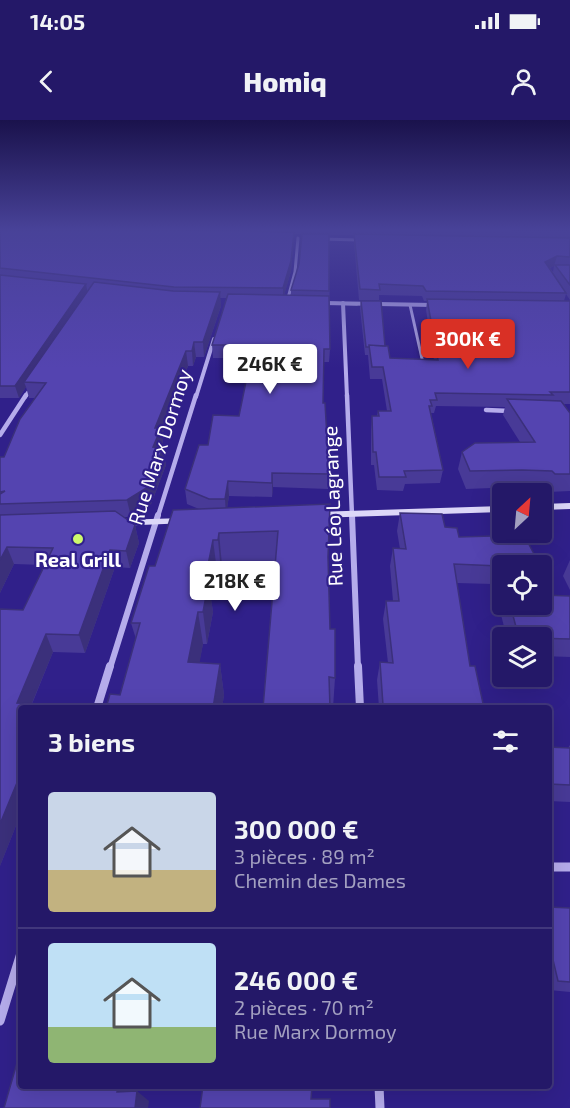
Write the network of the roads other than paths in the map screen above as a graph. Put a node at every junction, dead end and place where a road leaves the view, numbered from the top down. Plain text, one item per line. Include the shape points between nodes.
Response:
1 (294, 276) edge
2 (298, 303) edge
3 (321, 303) edge
4 (343, 303) junction
5 (410, 305) junction
6 (443, 306) edge
7 (214, 338) edge
8 (423, 366) edge
9 (36, 380) edge
10 (486, 410) dead end
11 (522, 412) edge
12 (1, 432) edge
13 (570, 506) edge
14 (552, 507) edge
15 (492, 509) edge
16 (352, 514) junction
17 (299, 516) edge
18 (195, 520) edge
19 (155, 522) junction
20 (105, 524) edge
21 (98, 705) edge
22 (360, 705) edge
23 (552, 867) edge
24 (570, 867) edge
25 (18, 963) edge
26 (0, 1021) edge
27 (379, 1089) edge
28 (380, 1108) edge

1 - 2 street via 286,303
3 - 4 street
4 - 5 street
4 - 16 street, Rue Léo Lagrange
5 - 6 street
5 - 8 lane
7 - 19 street, Rue Marx Dormoy
9 - 12 street
10 - 11 street
13 - 14 main road
15 - 16 main road
16 - 17 main road
16 - 22 street, Rue Léo Lagrange
18 - 19 main road
19 - 20 main road
19 - 21 street, Rue Marx Dormoy
23 - 24 street
25 - 26 street
27 - 28 street

